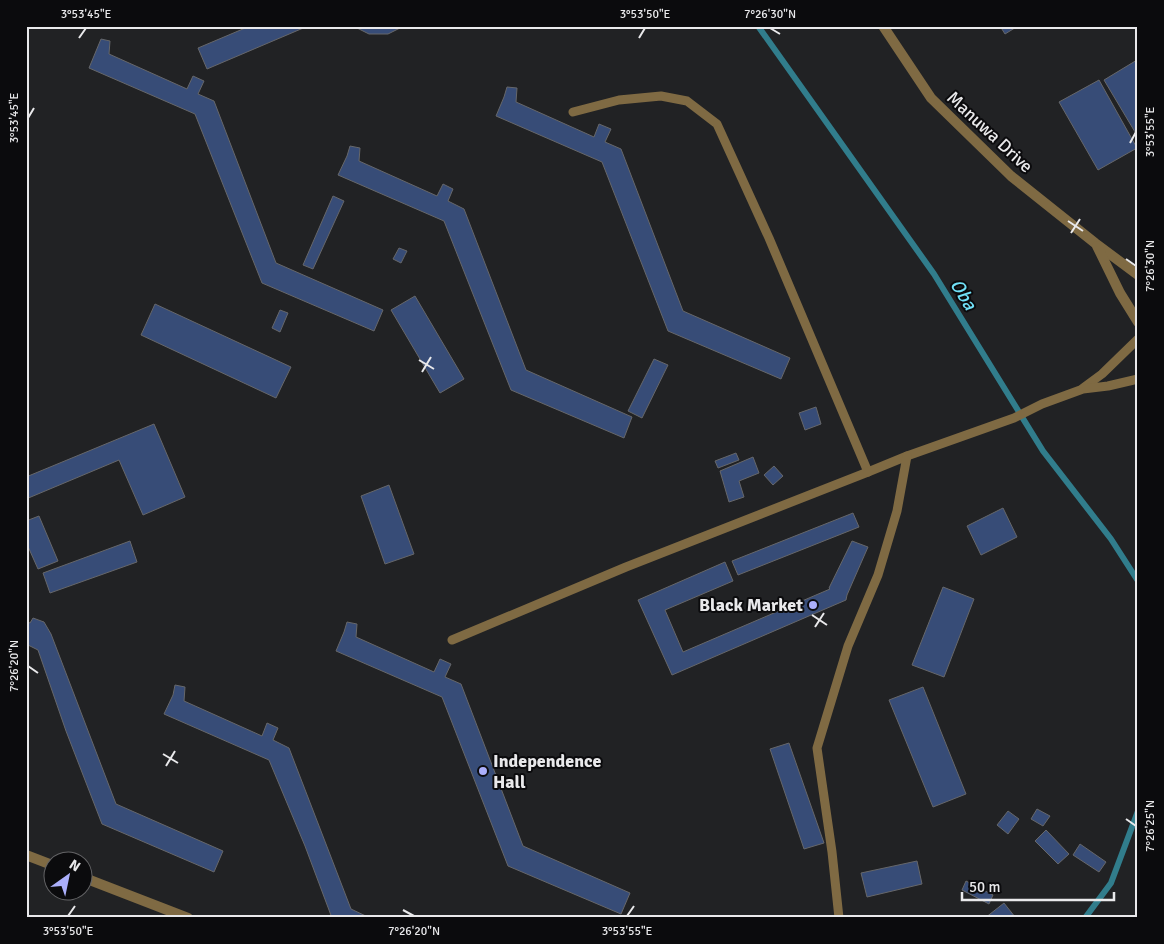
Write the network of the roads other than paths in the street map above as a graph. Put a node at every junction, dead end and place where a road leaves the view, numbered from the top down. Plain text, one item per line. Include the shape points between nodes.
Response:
1 (883, 26) edge
2 (573, 112) dead end
3 (1095, 243) junction
4 (1138, 275) edge
5 (1138, 322) edge
6 (1138, 339) edge
7 (1138, 379) edge
8 (1083, 389) junction
9 (907, 456) junction
10 (868, 472) junction
11 (452, 640) dead end
12 (26, 855) edge
13 (42, 861) edge
14 (92, 881) edge
15 (188, 918) edge
16 (839, 918) edge

1 - 3 street, Manuwa Drive via 931,98 1011,176
2 - 10 lane via 619,100 661,96 687,101 717,124
3 - 4 street, Manuwa Drive
3 - 5 street, Manuwa Drive
6 - 8 lane
7 - 8 lane
8 - 9 lane via 1014,418
9 - 10 lane
9 - 16 lane via 897,511 880,566 848,646 817,748
10 - 11 lane via 626,567
12 - 13 street
14 - 15 street

